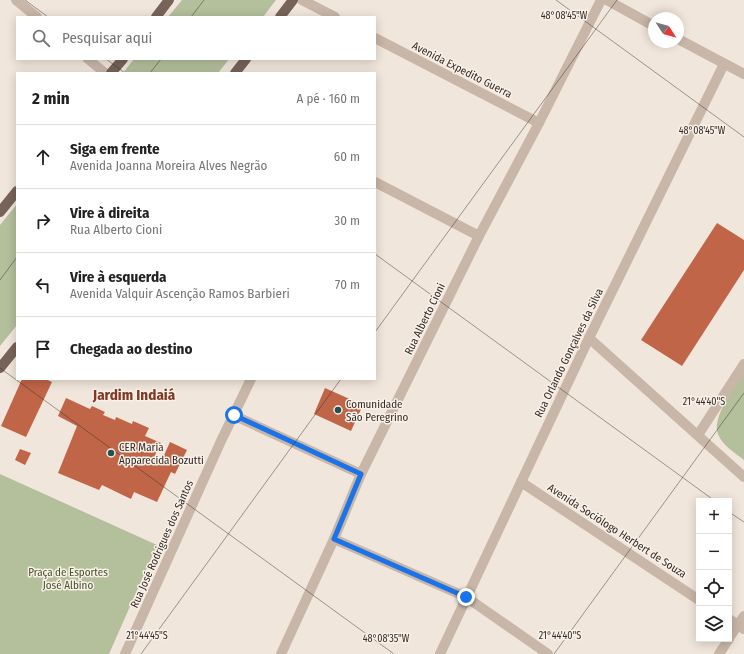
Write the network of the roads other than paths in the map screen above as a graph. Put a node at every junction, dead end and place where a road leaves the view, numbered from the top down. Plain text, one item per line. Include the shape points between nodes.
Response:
1 (16, 0) edge
2 (169, 0) edge
3 (293, 0) edge
4 (302, 0) edge
5 (601, 0) edge
6 (607, 0) edge
7 (36, 16) edge
8 (157, 16) edge
9 (281, 16) edge
10 (333, 16) edge
11 (648, 23) edge
12 (376, 39) edge
13 (684, 42) edge
14 (89, 60) edge
15 (122, 60) edge
16 (245, 60) edge
17 (724, 64) junction
18 (105, 72) edge
19 (113, 72) edge
20 (236, 72) edge
21 (744, 74) edge
22 (539, 123) junction
23 (376, 183) edge
24 (16, 192) edge
25 (0, 212) edge
26 (479, 236) junction
27 (589, 338) junction
28 (16, 348) edge
29 (744, 364) edge
30 (0, 368) edge
31 (251, 380) edge
32 (234, 415) junction
33 (698, 435) junction
34 (361, 474) junction
35 (744, 477) edge
36 (521, 482) junction
37 (334, 539) junction
38 (466, 597) junction
39 (696, 598) edge
40 (744, 616) edge
41 (732, 622) edge
42 (741, 627) edge
43 (732, 636) edge
44 (727, 642) edge
45 (125, 654) edge
46 (281, 654) edge
47 (440, 654) edge
48 (548, 654) edge
49 (718, 654) edge

1 - 7 street
2 - 8 main road
3 - 9 main road
4 - 10 street
5 - 22 street, Rua Alberto Cioni
6 - 11 street
12 - 22 street, Avenida Expedito Guerra
13 - 17 street
14 - 18 street
15 - 19 main road
16 - 20 main road
17 - 21 street
17 - 27 street, Rua Orlando Gonçalves da Silva
22 - 26 street, Rua Alberto Cioni
23 - 26 street
24 - 25 main road
26 - 34 street, Rua Alberto Cioni
27 - 33 street
27 - 36 street, Rua Orlando Gonçalves da Silva
28 - 30 main road
29 - 33 street
31 - 32 street, Rua José Rodrigues dos Santos
32 - 34 street
32 - 45 street, Rua José Rodrigues dos Santos
33 - 35 street
34 - 37 street, Rua Alberto Cioni
36 - 38 street, Rua Orlando Gonçalves da Silva
36 - 39 street, Avenida Sociólogo Herbert de Souza
37 - 38 street
37 - 46 street, Rua Alberto Cioni
38 - 47 street, Rua Orlando Gonçalves da Silva
38 - 48 street
40 - 42 street
41 - 42 street
42 - 43 street
44 - 49 street

